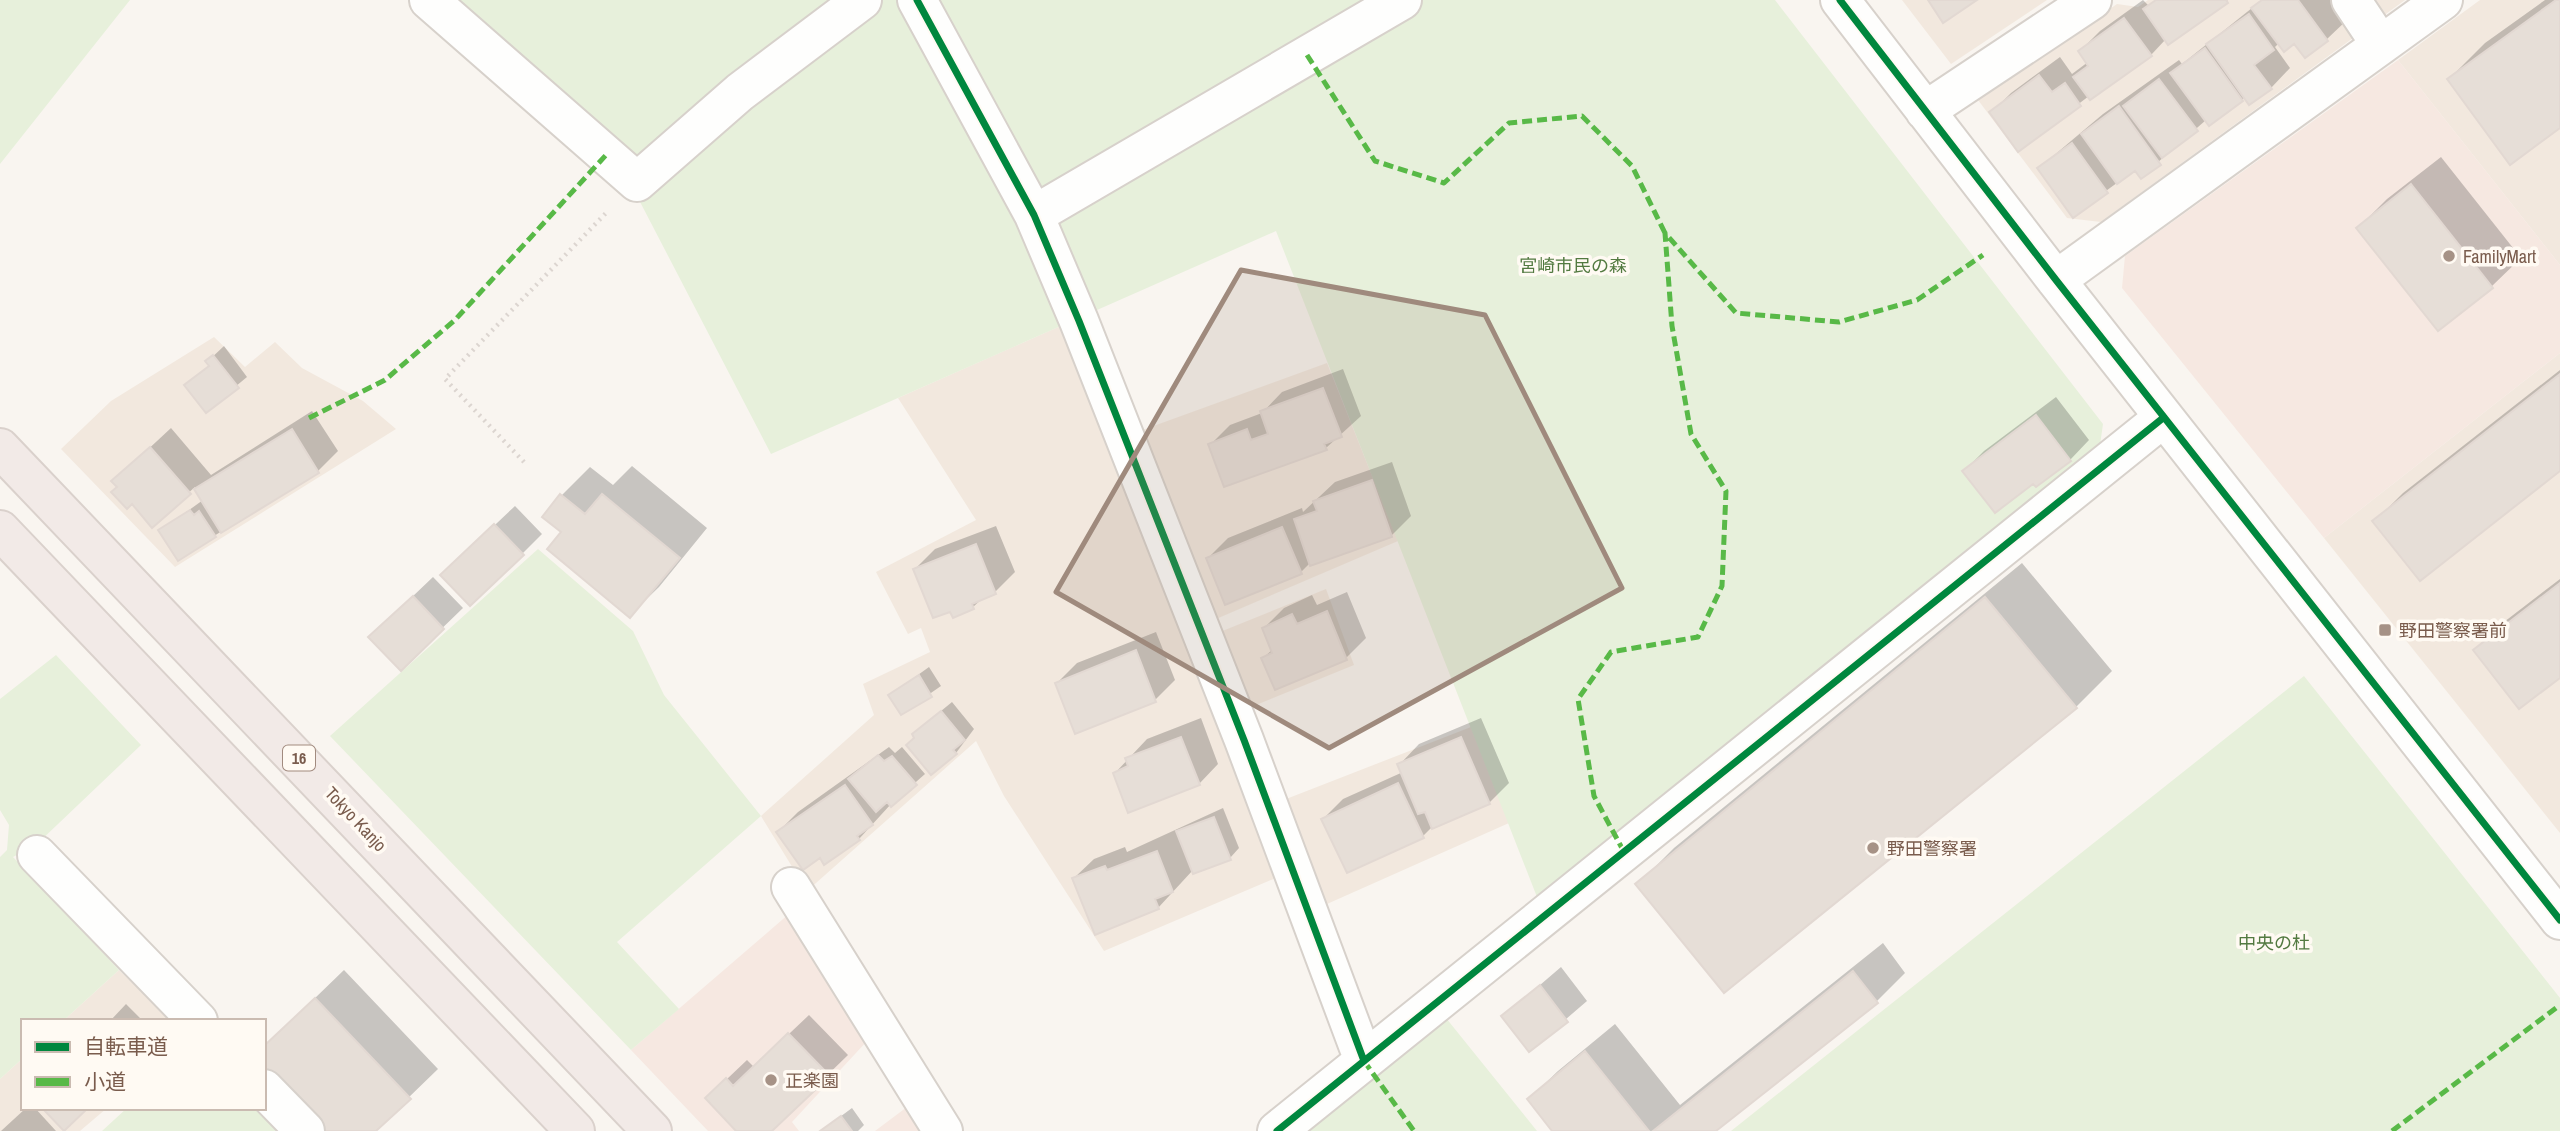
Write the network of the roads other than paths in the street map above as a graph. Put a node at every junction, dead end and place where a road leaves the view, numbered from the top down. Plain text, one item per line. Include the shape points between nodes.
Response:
1 (429, 0) edge
2 (862, 0) edge
3 (918, 0) edge
4 (1402, 0) edge
5 (1840, 0) edge
6 (2092, 0) edge
7 (2351, 0) edge
8 (2443, 0) edge
9 (2382, 45) junction
10 (1926, 111) junction
11 (1034, 215) junction
12 (2056, 280) junction
13 (2163, 418) junction
14 (0, 448) edge
15 (0, 530) edge
16 (37, 855) dead end
17 (791, 887) dead end
18 (2560, 920) edge
19 (196, 1019) edge
20 (1364, 1061) junction
21 (266, 1091) edge
22 (305, 1131) edge
23 (575, 1131) edge
24 (652, 1131) edge
25 (943, 1131) edge
26 (1277, 1131) edge

1 - 2 street via 637,182 740,92
3 - 11 street
4 - 11 street
5 - 10 street
6 - 10 street
7 - 9 street
8 - 9 street
9 - 12 street
10 - 12 street
11 - 20 street via 1244,740
12 - 13 street
13 - 18 street
13 - 20 street
14 - 24 highway, Tokyo Kanjo / 16
15 - 23 highway
16 - 19 street
17 - 25 street
20 - 26 street
21 - 22 street

